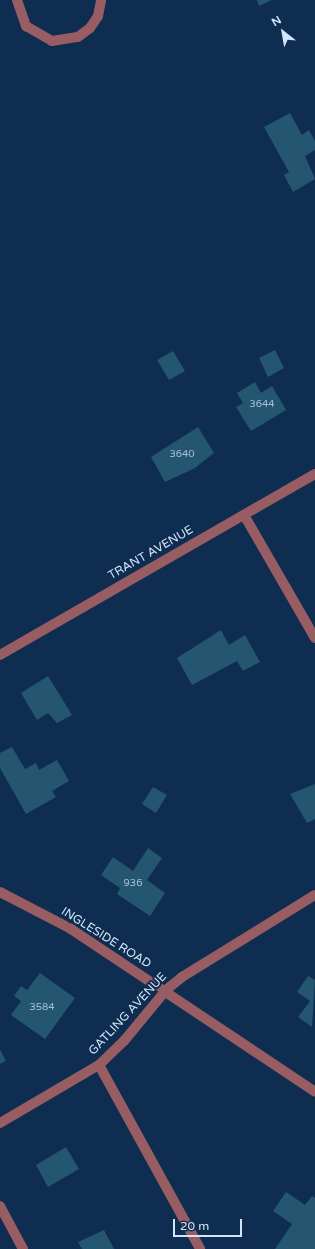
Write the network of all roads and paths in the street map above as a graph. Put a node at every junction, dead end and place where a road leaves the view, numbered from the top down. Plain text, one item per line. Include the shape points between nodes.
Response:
1 (17, 0) edge
2 (101, 0) edge
3 (315, 474) edge
4 (244, 515) junction
5 (315, 638) edge
6 (0, 655) edge
7 (0, 892) edge
8 (315, 895) edge
9 (166, 990) junction
10 (99, 1066) junction
11 (315, 1092) edge
12 (0, 1123) edge
13 (0, 1206) edge
14 (23, 1249) edge
15 (200, 1249) edge

1 - 2 street via 26,26 52,41 72,39 90,28 98,16
3 - 4 street, TRANT AVENUE
4 - 5 street
4 - 6 street, TRANT AVENUE
7 - 9 street, INGLESIDE ROAD via 71,929
8 - 9 street, GATLING AVENUE
9 - 10 street, GATLING AVENUE via 124,1041
9 - 11 street, INGLESIDE ROAD
10 - 12 street, GATLING AVENUE
10 - 15 street
13 - 14 street

